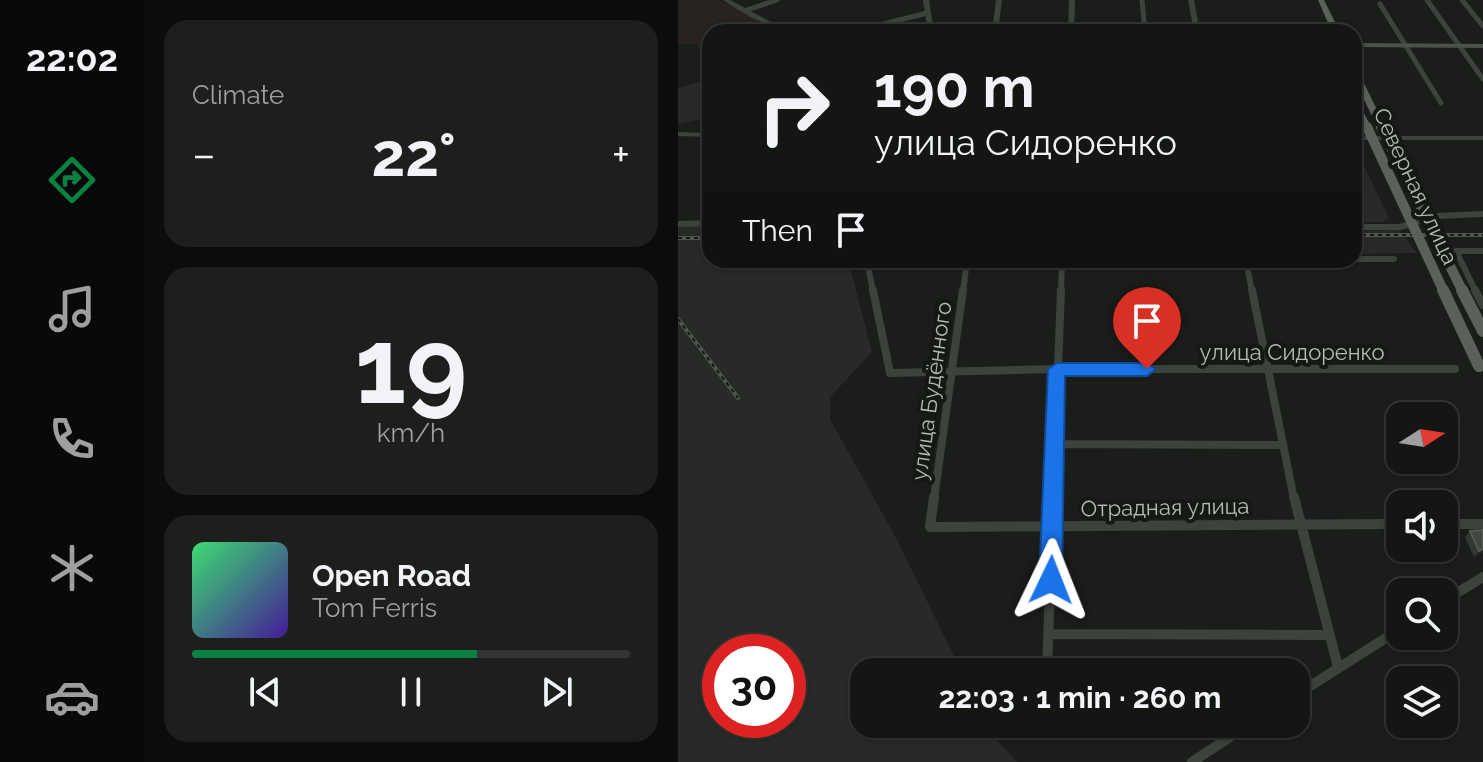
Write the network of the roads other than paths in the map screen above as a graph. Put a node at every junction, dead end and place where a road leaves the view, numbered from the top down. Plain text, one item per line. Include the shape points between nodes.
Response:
1 (726, 0) edge
2 (777, 0) edge
3 (926, 0) edge
4 (999, 0) edge
5 (1072, 0) edge
6 (1142, 0) edge
7 (1191, 0) edge
8 (1318, 0) edge
9 (1427, 0) edge
10 (1462, 0) edge
11 (1380, 4) dead end
12 (747, 10) junction
13 (927, 13) junction
14 (774, 24) edge
15 (884, 24) edge
16 (929, 24) edge
17 (996, 24) edge
18 (1071, 24) edge
19 (1144, 24) edge
20 (1196, 24) edge
21 (1325, 24) edge
22 (1332, 24) edge
23 (1483, 26) edge
24 (1362, 45) edge
25 (1406, 46) junction
26 (1459, 46) junction
27 (1483, 46) edge
28 (1483, 79) edge
29 (1362, 87) edge
30 (1441, 103) dead end
31 (1362, 117) edge
32 (678, 134) edge
33 (702, 135) edge
34 (1362, 136) edge
35 (1483, 138) edge
36 (1483, 214) edge
37 (702, 223) edge
38 (678, 224) edge
39 (1362, 227) edge
40 (1483, 251) edge
41 (1362, 259) edge
42 (1394, 259) dead end
43 (869, 268) edge
44 (966, 268) edge
45 (1062, 268) edge
46 (1248, 268) edge
47 (1483, 305) edge
48 (1483, 331) edge
49 (1057, 369) junction
50 (1455, 369) dead end
51 (1267, 370) junction
52 (951, 371) junction
53 (1483, 375) edge
54 (1055, 444) junction
55 (1282, 445) junction
56 (1299, 524) junction
57 (1386, 524) edge
58 (1458, 524) edge
59 (1483, 524) edge
60 (1052, 526) junction
61 (930, 527) joint
62 (1483, 577) edge
63 (1458, 592) edge
64 (1049, 634) junction
65 (1328, 635) junction
66 (1386, 638) edge
67 (1048, 658) edge
68 (1338, 667) junction
69 (1310, 686) edge
70 (1229, 738) edge
71 (1192, 762) edge

1 - 12 street
2 - 12 street
3 - 13 street
4 - 17 street
5 - 18 street
6 - 19 street
7 - 20 street
8 - 21 main road
8 - 22 main road
9 - 26 street
10 - 23 street
11 - 25 street
12 - 14 street
13 - 15 street
13 - 16 street
24 - 25 main road
25 - 26 main road
25 - 30 street
26 - 27 main road
26 - 28 street
29 - 48 main road, Северная улица, bridge
31 - 53 main road, Северная улица, bridge
32 - 33 street
34 - 35 street
36 - 39 street via 1437,216 1400,227
37 - 38 street
40 - 47 street via 1456,251
41 - 42 street
43 - 52 street, улица Сидоренко via 890,373
44 - 52 street, улица Будённого
45 - 49 street
46 - 51 street
49 - 51 street, улица Сидоренко
49 - 52 street, улица Сидоренко
49 - 54 street
50 - 51 street, улица Сидоренко
51 - 55 street
52 - 61 street, улица Будённого
54 - 55 street
54 - 60 street
55 - 56 street
56 - 57 street, Отрадная улица
56 - 60 street, Отрадная улица
56 - 65 street
58 - 59 street
60 - 61 street, Отрадная улица
60 - 64 street
62 - 63 street
64 - 65 street
64 - 67 street
65 - 68 street
66 - 68 street
68 - 69 street
70 - 71 street

